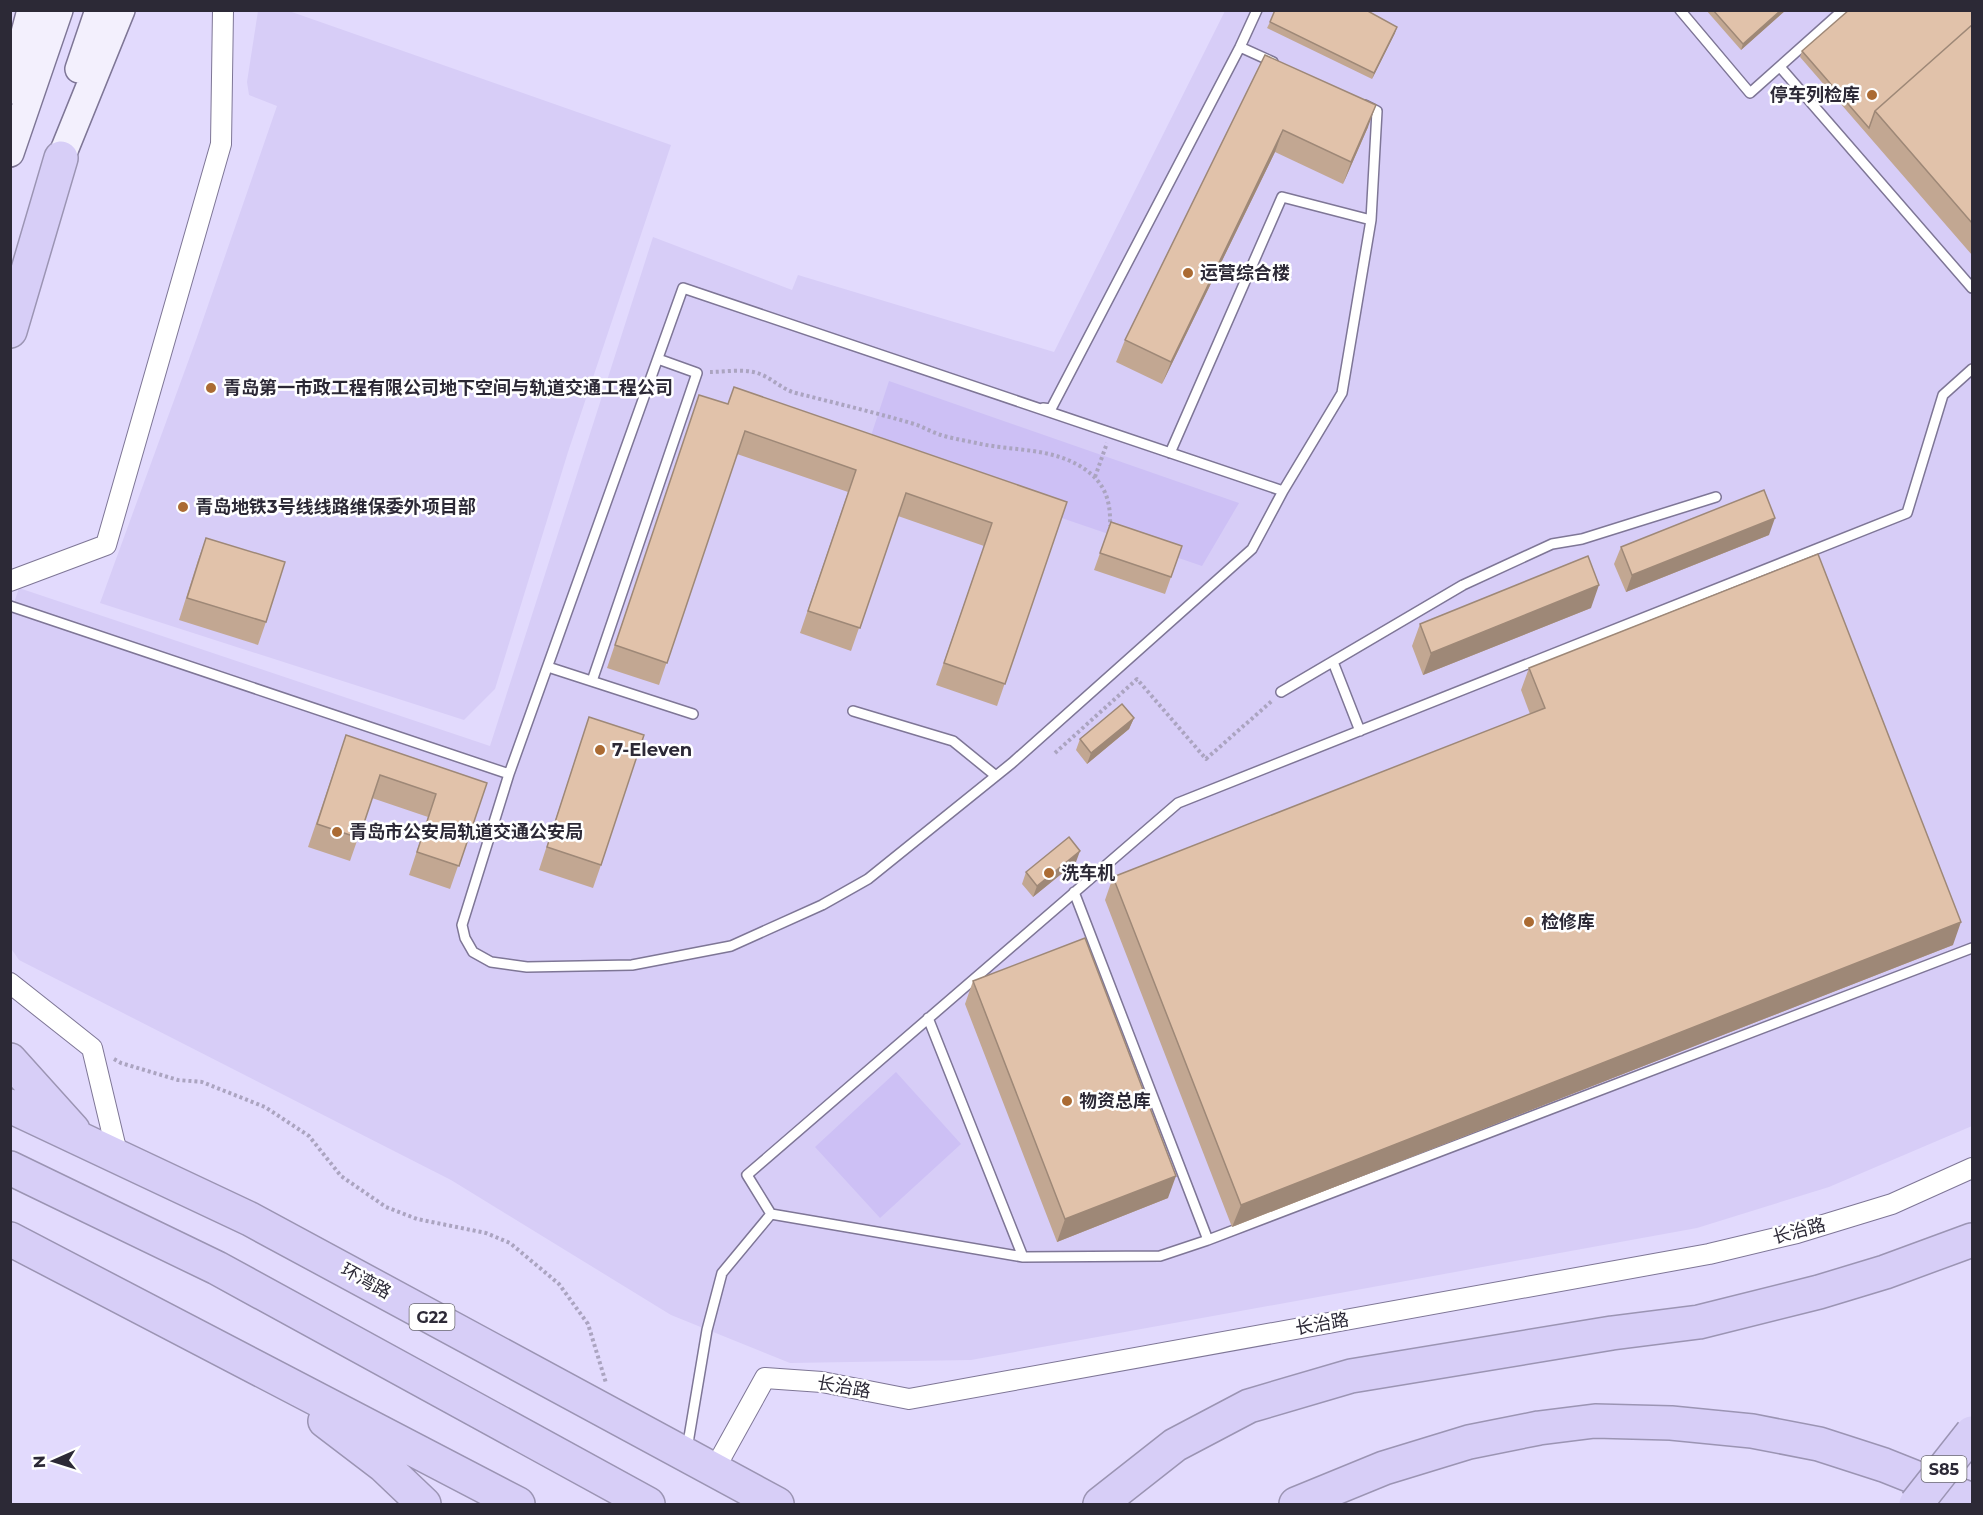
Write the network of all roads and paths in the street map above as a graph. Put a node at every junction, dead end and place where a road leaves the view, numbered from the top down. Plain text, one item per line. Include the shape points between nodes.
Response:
1 (31, 10) edge
2 (59, 10) edge
3 (99, 10) edge
4 (121, 10) edge
5 (223, 10) edge
6 (1257, 10) edge
7 (1680, 10) edge
8 (1843, 10) edge
9 (1240, 46) junction
10 (1282, 66) edge
11 (1780, 67) junction
12 (10, 90) edge
13 (1356, 101) edge
14 (10, 153) edge
15 (61, 158) junction
16 (1371, 220) junction
17 (10, 260) edge
18 (1972, 288) edge
19 (10, 331) edge
20 (658, 359) junction
21 (1972, 369) edge
22 (697, 373) junction
23 (1037, 408) junction
24 (1111, 433) junction
25 (1170, 453) junction
26 (1095, 477) junction
27 (1283, 491) junction
28 (1716, 497) dead end
29 (1110, 526) edge
30 (10, 580) edge
31 (10, 606) edge
32 (1333, 663) junction
33 (548, 667) junction
34 (592, 681) junction
35 (1281, 692) joint
36 (853, 711) dead end
37 (693, 714) dead end
38 (1360, 730) junction
39 (1055, 753) dead end
40 (509, 774) junction
41 (996, 776) junction
42 (1074, 892) junction
43 (1972, 948) edge
44 (10, 983) edge
45 (928, 1018) junction
46 (92, 1048) junction
47 (10, 1060) edge
48 (10, 1106) edge
49 (82, 1140) junction
50 (118, 1156) junction
51 (10, 1168) edge
52 (1972, 1168) edge
53 (10, 1178) edge
54 (51, 1188) junction
55 (771, 1214) junction
56 (10, 1239) edge
57 (1208, 1240) junction
58 (1972, 1240) edge
59 (1023, 1257) junction
60 (247, 1362) junction
61 (617, 1418) junction
62 (1972, 1433) edge
63 (686, 1455) junction
64 (714, 1470) junction
65 (1972, 1500) edge
66 (424, 1504) edge
67 (518, 1504) edge
68 (648, 1504) edge
69 (777, 1504) edge
70 (1100, 1504) edge
71 (1296, 1504) edge
72 (1916, 1504) edge

1 - 12 main road
2 - 14 main road
3 - 15 main road via 80,67
4 - 15 main road
5 - 30 street via 221,144 106,545
6 - 9 lane
7 - 11 lane via 1750,93
8 - 11 lane
9 - 10 lane
9 - 23 lane via 1051,409
11 - 18 lane
13 - 16 lane via 1377,111
15 - 17 highway
15 - 19 highway
16 - 25 lane via 1282,197
16 - 27 lane via 1342,393
20 - 22 lane
20 - 23 lane via 684,288
20 - 33 lane
21 - 38 lane via 1943,395 1907,513
22 - 26 path via 759,373 795,393 914,424 940,435 1048,453 1081,466
22 - 34 lane
23 - 24 lane
24 - 25 lane
24 - 26 path
25 - 27 lane
26 - 29 path via 1108,498
27 - 41 lane via 1252,549
28 - 32 lane via 1582,539 1552,544 1463,585
31 - 40 lane
32 - 35 lane
32 - 38 lane
33 - 34 lane
33 - 40 lane
34 - 37 lane
35 - 39 path via 1206,759 1137,679
36 - 41 lane via 953,741
38 - 42 lane via 1178,803
40 - 41 lane via 462,925 473,952 491,962 527,967 632,965 731,946 822,905 868,879
42 - 45 lane
42 - 57 lane
43 - 57 lane
44 - 46 street
45 - 55 lane via 747,1175
45 - 59 lane
46 - 50 street
46 - 61 path via 121,1063 202,1083 265,1107 309,1136 341,1176 386,1207 510,1243 559,1284 588,1324
47 - 49 highway
48 - 49 highway, 环湾路 / G22
49 - 50 highway, 环湾路 / G22
50 - 61 highway, 环湾路 / G22 via 250,1219
51 - 54 highway
52 - 64 street, 长治路 via 1893,1204 1709,1254 909,1399 822,1382 765,1378
53 - 54 highway
54 - 68 highway via 217,1268
55 - 59 lane
55 - 63 lane via 723,1273 707,1330
56 - 60 highway
57 - 59 lane via 1160,1256
58 - 70 highway via 1885,1272 1699,1322 1351,1376 1249,1406 1175,1445
60 - 66 highway via 384,1466
60 - 67 highway
61 - 63 highway, 环湾路 / G22
62 - 72 highway, S85, bridge
63 - 64 highway, 环湾路 / G22
64 - 69 highway, 环湾路 / G22
65 - 71 highway via 1820,1444 1752,1431 1595,1421 1469,1442 1384,1468

